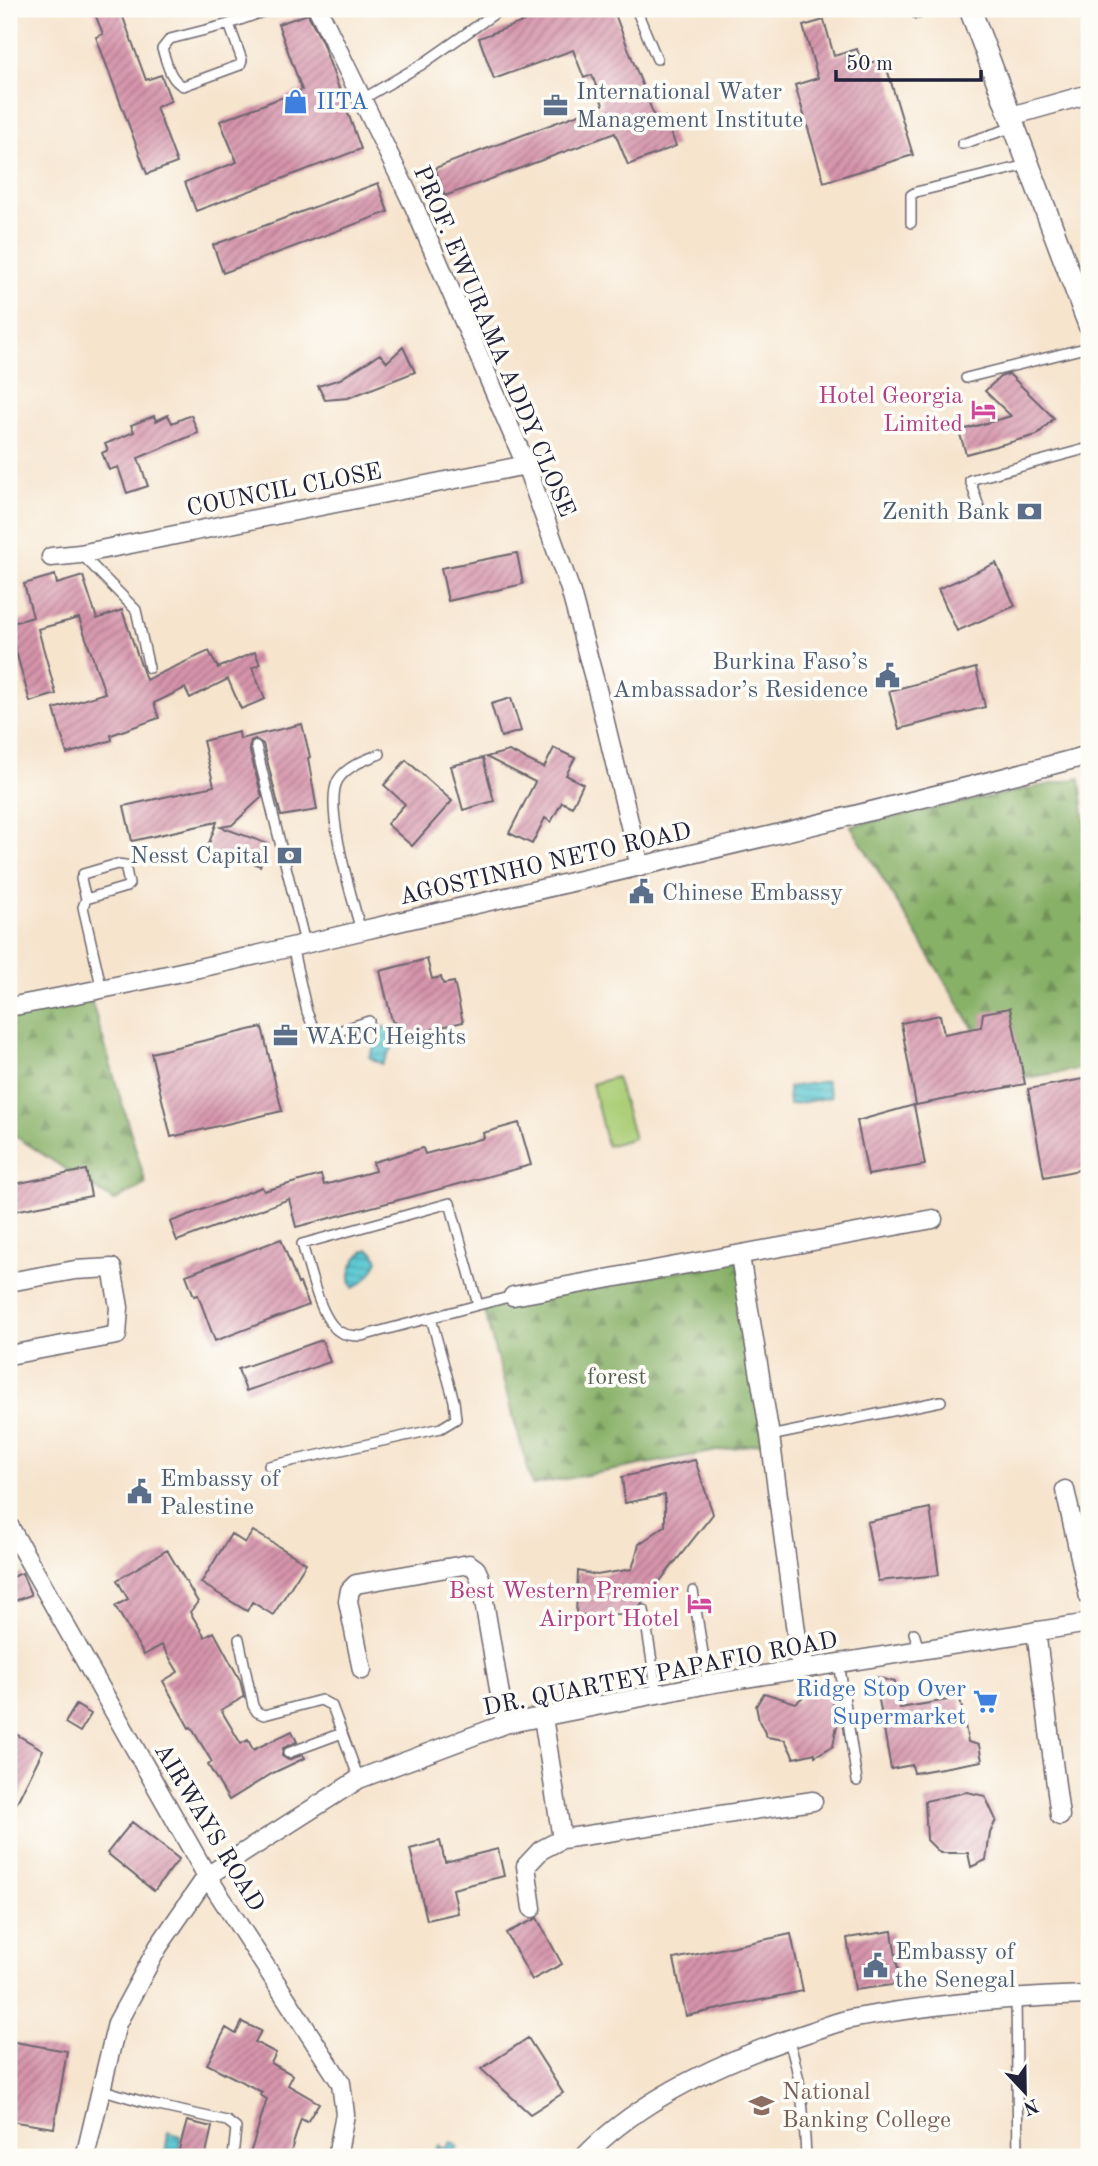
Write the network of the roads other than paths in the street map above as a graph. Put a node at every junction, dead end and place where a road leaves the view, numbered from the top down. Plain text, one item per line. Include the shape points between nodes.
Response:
1 (271, 9) edge
2 (318, 9) edge
3 (501, 9) edge
4 (636, 9) edge
5 (916, 9) edge
6 (930, 9) edge
7 (970, 9) edge
8 (229, 24) junction
9 (657, 59) dead end
10 (1089, 94) edge
11 (361, 100) junction
12 (1013, 122) junction
13 (962, 144) dead end
14 (1029, 164) junction
15 (911, 223) dead end
16 (1089, 325) edge
17 (1089, 347) edge
18 (966, 379) dead end
19 (1089, 448) edge
20 (526, 465) junction
21 (982, 516) dead end
22 (80, 554) junction
23 (51, 557) dead end
24 (149, 668) dead end
25 (256, 746) dead end
26 (380, 754) dead end
27 (1089, 755) edge
28 (640, 867) junction
29 (86, 899) junction
30 (361, 930) junction
31 (298, 945) junction
32 (102, 990) junction
33 (9, 1007) edge
34 (369, 1021) dead end
35 (933, 1219) dead end
36 (740, 1256) junction
37 (9, 1282) edge
38 (513, 1296) joint
39 (478, 1305) junction
40 (431, 1318) junction
41 (9, 1355) edge
42 (941, 1401) dead end
43 (771, 1436) junction
44 (269, 1466) dead end
45 (1065, 1490) dead end
46 (9, 1527) edge
47 (693, 1591) dead end
48 (1089, 1597) edge
49 (644, 1610) dead end
50 (1089, 1623) edge
51 (1036, 1631) junction
52 (239, 1639) dead end
53 (839, 1662) junction
54 (801, 1669) junction
55 (362, 1670) dead end
56 (708, 1684) junction
57 (657, 1694) junction
58 (543, 1717) junction
59 (505, 1724) junction
60 (342, 1733) junction
61 (288, 1753) dead end
62 (359, 1779) junction
63 (857, 1781) dead end
64 (813, 1801) dead end
65 (1060, 1816) dead end
66 (562, 1839) junction
67 (208, 1875) junction
68 (532, 1908) dead end
69 (1089, 1995) edge
70 (1016, 1997) junction
71 (788, 2039) junction
72 (100, 2089) junction
73 (85, 2157) edge
74 (233, 2157) edge
75 (337, 2157) edge
76 (584, 2157) edge
77 (806, 2157) edge
78 (1018, 2157) edge

1 - 8 lane
2 - 11 street, PROF. EWURAMA ADDY CLOSE
3 - 11 lane
4 - 9 lane
5 - 6 lane via 918,14
7 - 12 street
8 - 8 lane via 165,43 162,49 177,83 183,86 240,65
10 - 12 street
11 - 20 street, PROF. EWURAMA ADDY CLOSE via 414,206
12 - 13 lane
12 - 14 street
14 - 15 lane via 916,192 911,195
14 - 16 street via 1079,288
17 - 18 lane
19 - 21 lane via 970,481
20 - 22 street, COUNCIL CLOSE
20 - 28 street, PROF. EWURAMA ADDY CLOSE via 570,589
22 - 23 street, COUNCIL CLOSE
22 - 24 lane via 136,610
25 - 31 lane
26 - 30 lane via 358,762 338,779 335,791 337,838
27 - 28 street, AGOSTINHO NETO ROAD
28 - 30 street, AGOSTINHO NETO ROAD
29 - 29 lane via 126,887 125,865 83,874 80,879
29 - 32 lane via 83,907
30 - 31 street, AGOSTINHO NETO ROAD
31 - 32 street, AGOSTINHO NETO ROAD
31 - 34 lane via 307,1012 316,1034
32 - 33 street, AGOSTINHO NETO ROAD
35 - 36 street
36 - 38 street
36 - 43 street
37 - 41 street via 111,1268 119,1307 117,1335
38 - 39 lane
39 - 40 lane
39 - 40 lane via 450,1203 302,1244 325,1314 337,1330 362,1336
40 - 44 lane via 456,1419 441,1427
42 - 43 lane
43 - 54 street
45 - 48 street
46 - 67 street, AIRWAYS ROAD
47 - 56 lane
49 - 57 lane
50 - 51 street, DR. QUARTEY PAPAFIO ROAD
51 - 53 street, DR. QUARTEY PAPAFIO ROAD via 917,1641
51 - 65 street
52 - 60 lane via 257,1712 264,1715 327,1701
53 - 54 street, DR. QUARTEY PAPAFIO ROAD
53 - 63 lane
54 - 56 street, DR. QUARTEY PAPAFIO ROAD
55 - 59 street via 349,1590 356,1584 468,1564 480,1578
56 - 57 street, DR. QUARTEY PAPAFIO ROAD
57 - 58 street, DR. QUARTEY PAPAFIO ROAD
58 - 59 street, DR. QUARTEY PAPAFIO ROAD
58 - 66 street
59 - 62 street, DR. QUARTEY PAPAFIO ROAD
60 - 61 lane
60 - 62 lane
62 - 67 street, DR. QUARTEY PAPAFIO ROAD
64 - 66 street
66 - 68 street via 541,1850 526,1866
67 - 72 street, DR. QUARTEY PAPAFIO ROAD via 158,1947 117,2022
67 - 75 street, AIRWAYS ROAD via 341,2083 345,2114
69 - 70 street
70 - 71 street via 853,2018
70 - 78 lane
71 - 76 street via 655,2101
71 - 77 lane via 804,2107
72 - 73 street, DR. QUARTEY PAPAFIO ROAD
72 - 74 lane via 227,2121 236,2128

